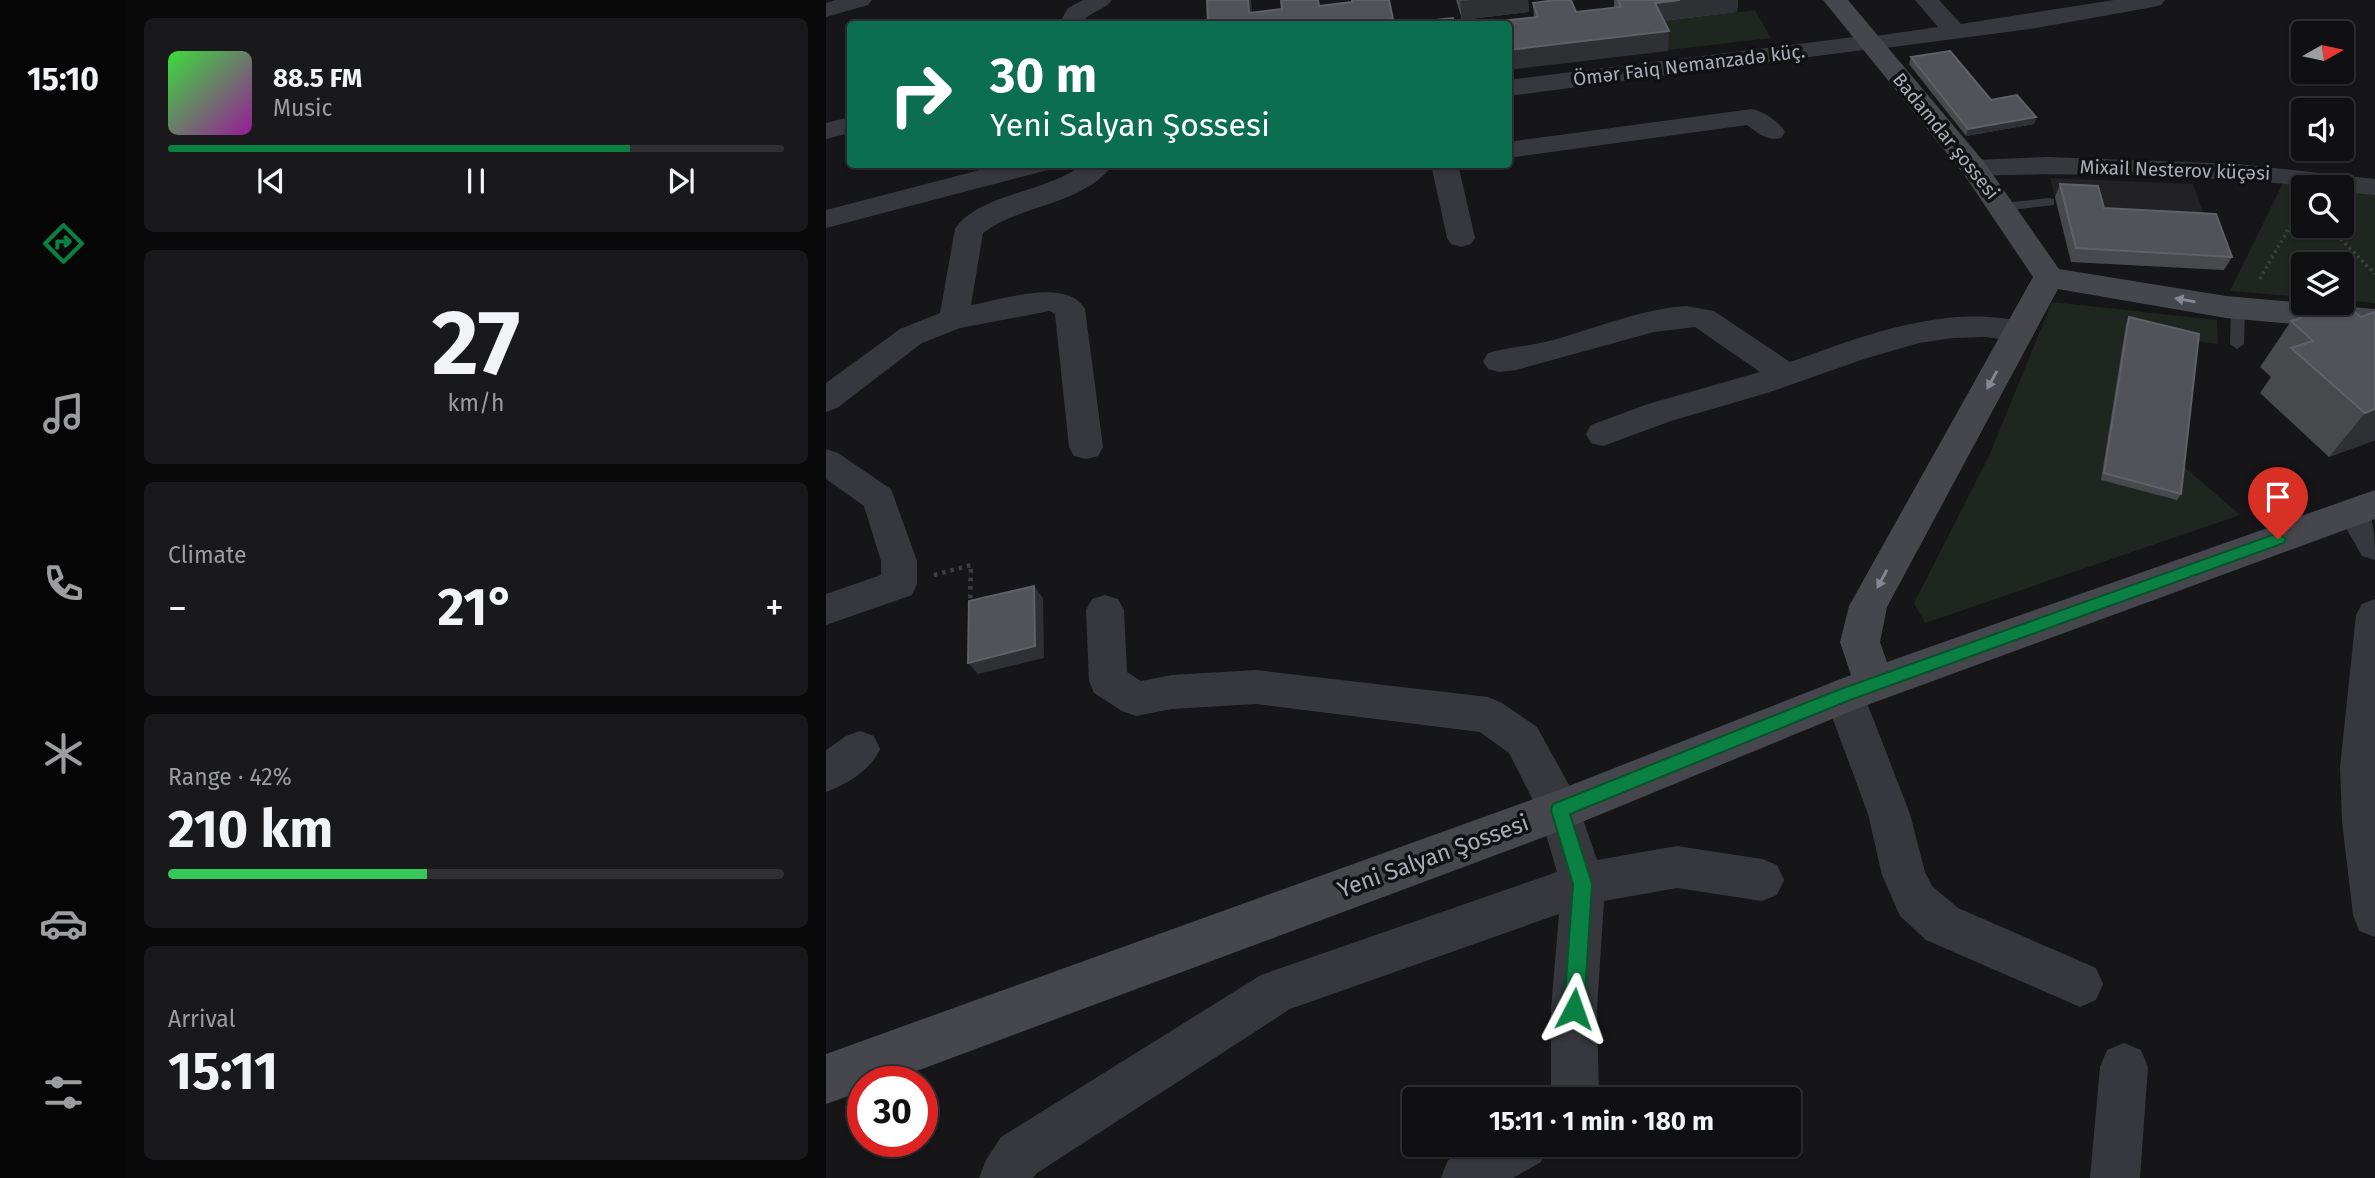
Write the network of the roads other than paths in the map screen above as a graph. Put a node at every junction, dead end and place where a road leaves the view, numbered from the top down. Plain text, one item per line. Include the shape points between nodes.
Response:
1 (860, 0) edge
2 (1100, 0) edge
3 (1835, 0) edge
4 (1927, 0) edge
5 (2145, 1) edge
6 (826, 10) edge
7 (1072, 21) edge
8 (1956, 33) junction
9 (1870, 43) junction
10 (1512, 87) edge
11 (847, 126) edge
12 (826, 131) edge
13 (1772, 132) dead end
14 (1512, 149) edge
15 (1023, 168) edge
16 (1096, 168) edge
17 (1445, 168) edge
18 (1974, 168) junction
19 (2375, 187) edge
20 (2049, 202) dead end
21 (2003, 206) junction
22 (826, 219) edge
23 (1461, 238) dead end
24 (2049, 277) junction
25 (2238, 309) junction
26 (954, 319) junction
27 (2375, 320) edge
28 (2020, 331) junction
29 (2237, 344) dead end
30 (1499, 361) dead end
31 (1787, 375) junction
32 (826, 400) edge
33 (1602, 434) dead end
34 (1086, 447) dead end
35 (826, 462) edge
36 (2368, 521) edge
37 (826, 610) edge
38 (1105, 610) dead end
39 (2375, 615) edge
40 (1859, 690) junction
41 (860, 749) dead end
42 (826, 773) edge
43 (1560, 810) junction
44 (1762, 880) dead end
45 (1583, 884) junction
46 (2375, 915) edge
47 (2080, 984) dead end
48 (2124, 1067) dead end
49 (826, 1079) edge
50 (1575, 1087) edge
51 (1501, 1157) edge
52 (1004, 1178) edge
53 (1466, 1178) edge
54 (2115, 1178) edge

1 - 6 street
2 - 7 street via 1076,13
3 - 9 main road, Badamdar şossesi
4 - 8 street
5 - 8 street
8 - 9 street
9 - 10 street, Ömər Faiq Nemanzadə küç.
9 - 18 main road, Badamdar şossesi
11 - 12 street
13 - 14 street via 1752,117
15 - 22 street
16 - 26 street via 1055,192 980,220 969,229
17 - 23 street
18 - 19 street, Mixail Nesterov küçəsi via 2047,155
18 - 21 main road, Badamdar şossesi
20 - 21 lane
21 - 24 main road, Badamdar şossesi
25 -> 24 main road
24 - 28 main road
25 - 27 main road
25 - 29 lane
26 - 32 street via 911,336
26 - 34 street via 1050,302 1070,309
28 - 31 street via 1967,325 1892,339
28 -> 40 main road via 1868,606 1860,642
30 - 31 street via 1689,316 1703,318
31 - 33 street via 1664,409
35 - 37 street via 879,498 899,561 899,584
36 - 40 main road, Yeni Salyan Şossesi
38 - 43 street via 1108,681 1136,699 1256,687 1488,715 1523,740
39 - 46 street via 2360,767
40 - 43 main road, Yeni Salyan Şossesi
40 - 47 street via 1904,875 1916,901 1942,924
41 - 42 street
43 - 45 street
43 - 49 main road, Yeni Salyan Şossesi
44 - 45 street via 1677,867
45 - 50 street via 1574,1009
45 - 52 street via 1277,991 1019,1155
48 - 54 street
51 - 53 street

